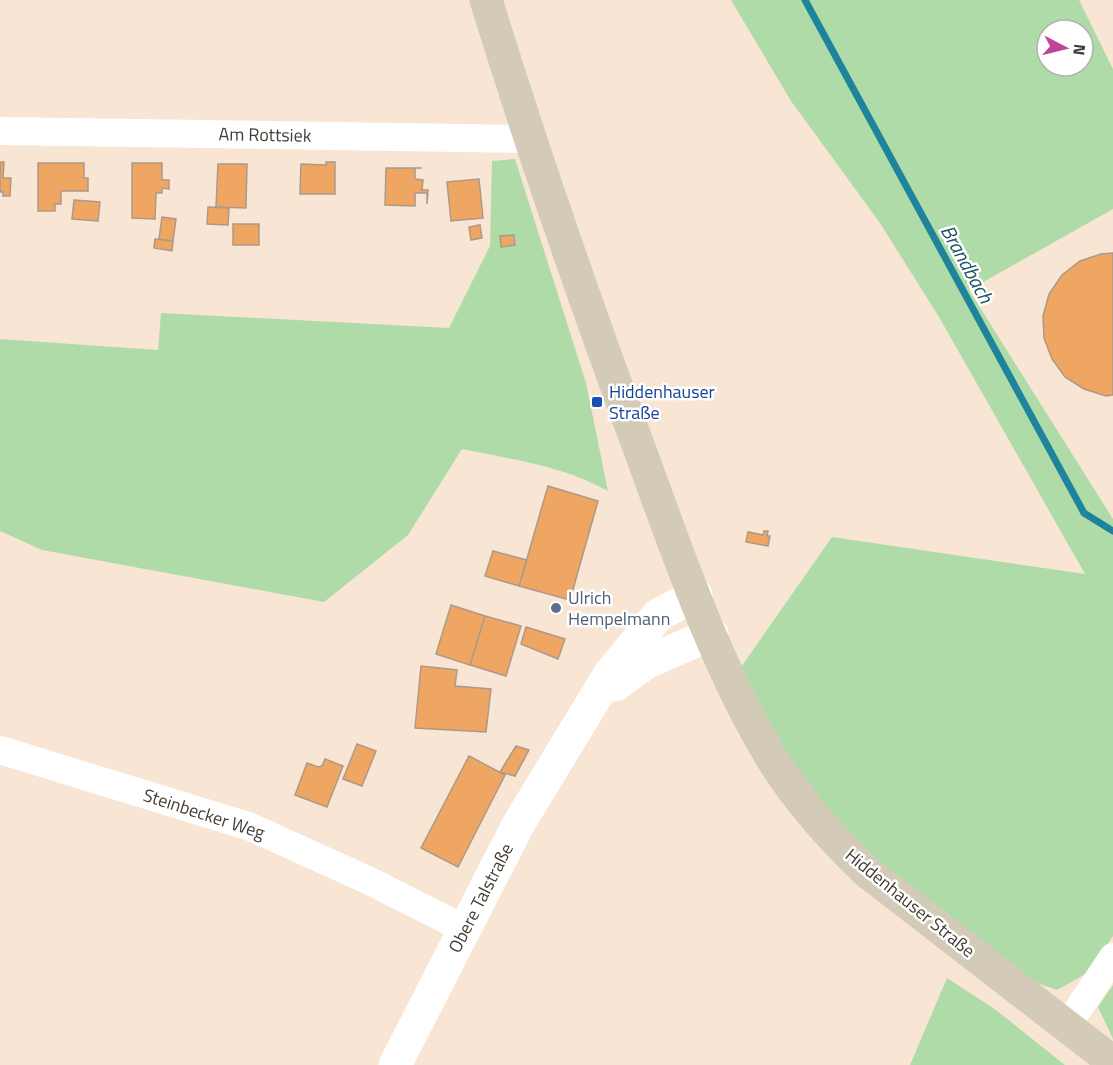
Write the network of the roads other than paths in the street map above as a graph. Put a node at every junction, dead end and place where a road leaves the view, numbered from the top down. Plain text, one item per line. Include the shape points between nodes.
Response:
1 (486, 0) edge
2 (0, 131) edge
3 (529, 139) junction
4 (696, 595) junction
5 (712, 634) junction
6 (573, 734) junction
7 (0, 750) edge
8 (465, 929) junction
9 (1113, 957) edge
10 (1067, 1026) junction
11 (1113, 1062) edge
12 (395, 1065) edge

1 - 3 main road, Hiddenhauser Straße
2 - 3 street, Am Rottsiek
3 - 4 main road, Hiddenhauser Straße via 610,369
4 - 5 main road, Hiddenhauser Straße
4 - 6 street, Obere Talstraße via 658,615 609,675
5 - 6 street, Obere Talstraße via 647,662 618,682
5 - 10 main road, Hiddenhauser Straße via 745,708 777,765 830,837 866,871
6 - 8 street, Obere Talstraße via 518,825
7 - 8 street, Steinbecker Weg via 248,826
8 - 12 street, Obere Talstraße
9 - 10 street
10 - 11 main road, Hiddenhauser Straße

